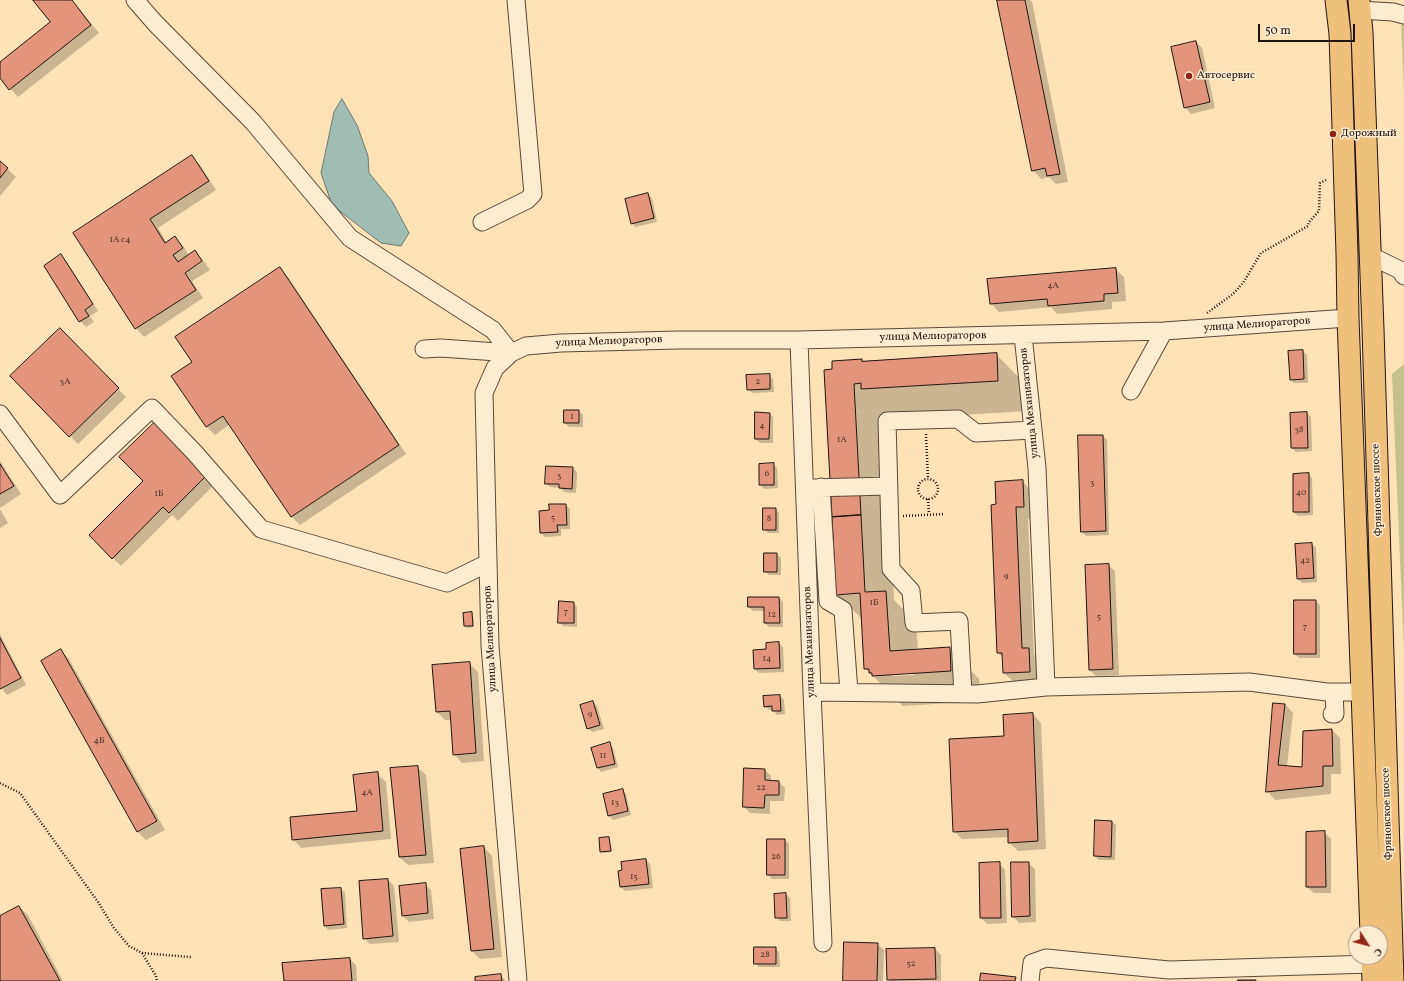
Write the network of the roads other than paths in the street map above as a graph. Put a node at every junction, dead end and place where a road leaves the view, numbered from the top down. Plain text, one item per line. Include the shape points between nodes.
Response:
1 (135, 0) edge
2 (516, 0) edge
3 (1336, 0) edge
4 (1360, 5) edge
5 (1404, 15) edge
6 (482, 222) dead end
7 (1371, 256) junction
8 (1404, 276) edge
9 (1348, 318) junction
10 (1164, 331) junction
11 (1023, 335) junction
12 (800, 340) junction
13 (424, 349) dead end
14 (511, 353) junction
15 (1131, 391) dead end
16 (0, 414) edge
17 (1033, 430) junction
18 (888, 486) junction
19 (813, 488) junction
20 (488, 563) junction
21 (1046, 687) junction
22 (812, 692) junction
23 (848, 692) junction
24 (1334, 692) junction
25 (1362, 692) junction
26 (963, 694) junction
27 (1332, 714) dead end
28 (1371, 925) edge
29 (823, 943) dead end
30 (1372, 967) edge
31 (518, 981) edge
32 (1030, 981) edge
33 (1393, 981) edge

1 - 14 street via 254,122 350,238 493,330
2 - 6 street via 533,194
3 - 9 main road, Фряновское шоссе via 1340,41
4 - 5 street
4 - 7 main road, Фряновское шоссе
7 - 8 street via 1400,270
7 - 33 main road, Фряновское шоссе
9 - 10 street, улица Мелиораторов
9 - 25 main road, Фряновское шоссе
10 - 11 street, улица Мелиораторов
10 - 15 street
11 - 12 street, улица Мелиораторов
11 - 17 street, улица Механизаторов
12 - 14 street, улица Мелиораторов via 561,343 526,346
12 - 19 street, улица Механизаторов
13 - 14 street
14 - 20 street, улица Мелиораторов via 495,368 484,393
16 - 20 street via 60,495 152,408 196,453 261,528 447,583
17 - 18 street via 976,433 958,419 887,422
17 - 21 street, улица Механизаторов via 1037,468
18 - 19 street
18 - 26 street via 891,569 911,591 914,623 959,621
19 - 22 street, улица Механизаторов
19 - 23 street via 828,601 843,610
20 - 31 street, улица Мелиораторов via 490,646
21 - 24 street via 1249,682
21 - 26 street
22 - 23 street
22 - 29 street, улица Механизаторов
23 - 26 street
24 - 25 street
24 - 27 street via 1335,714
25 - 28 main road, Фряновское шоссе
30 - 32 street via 1169,970 1046,958 1032,963

